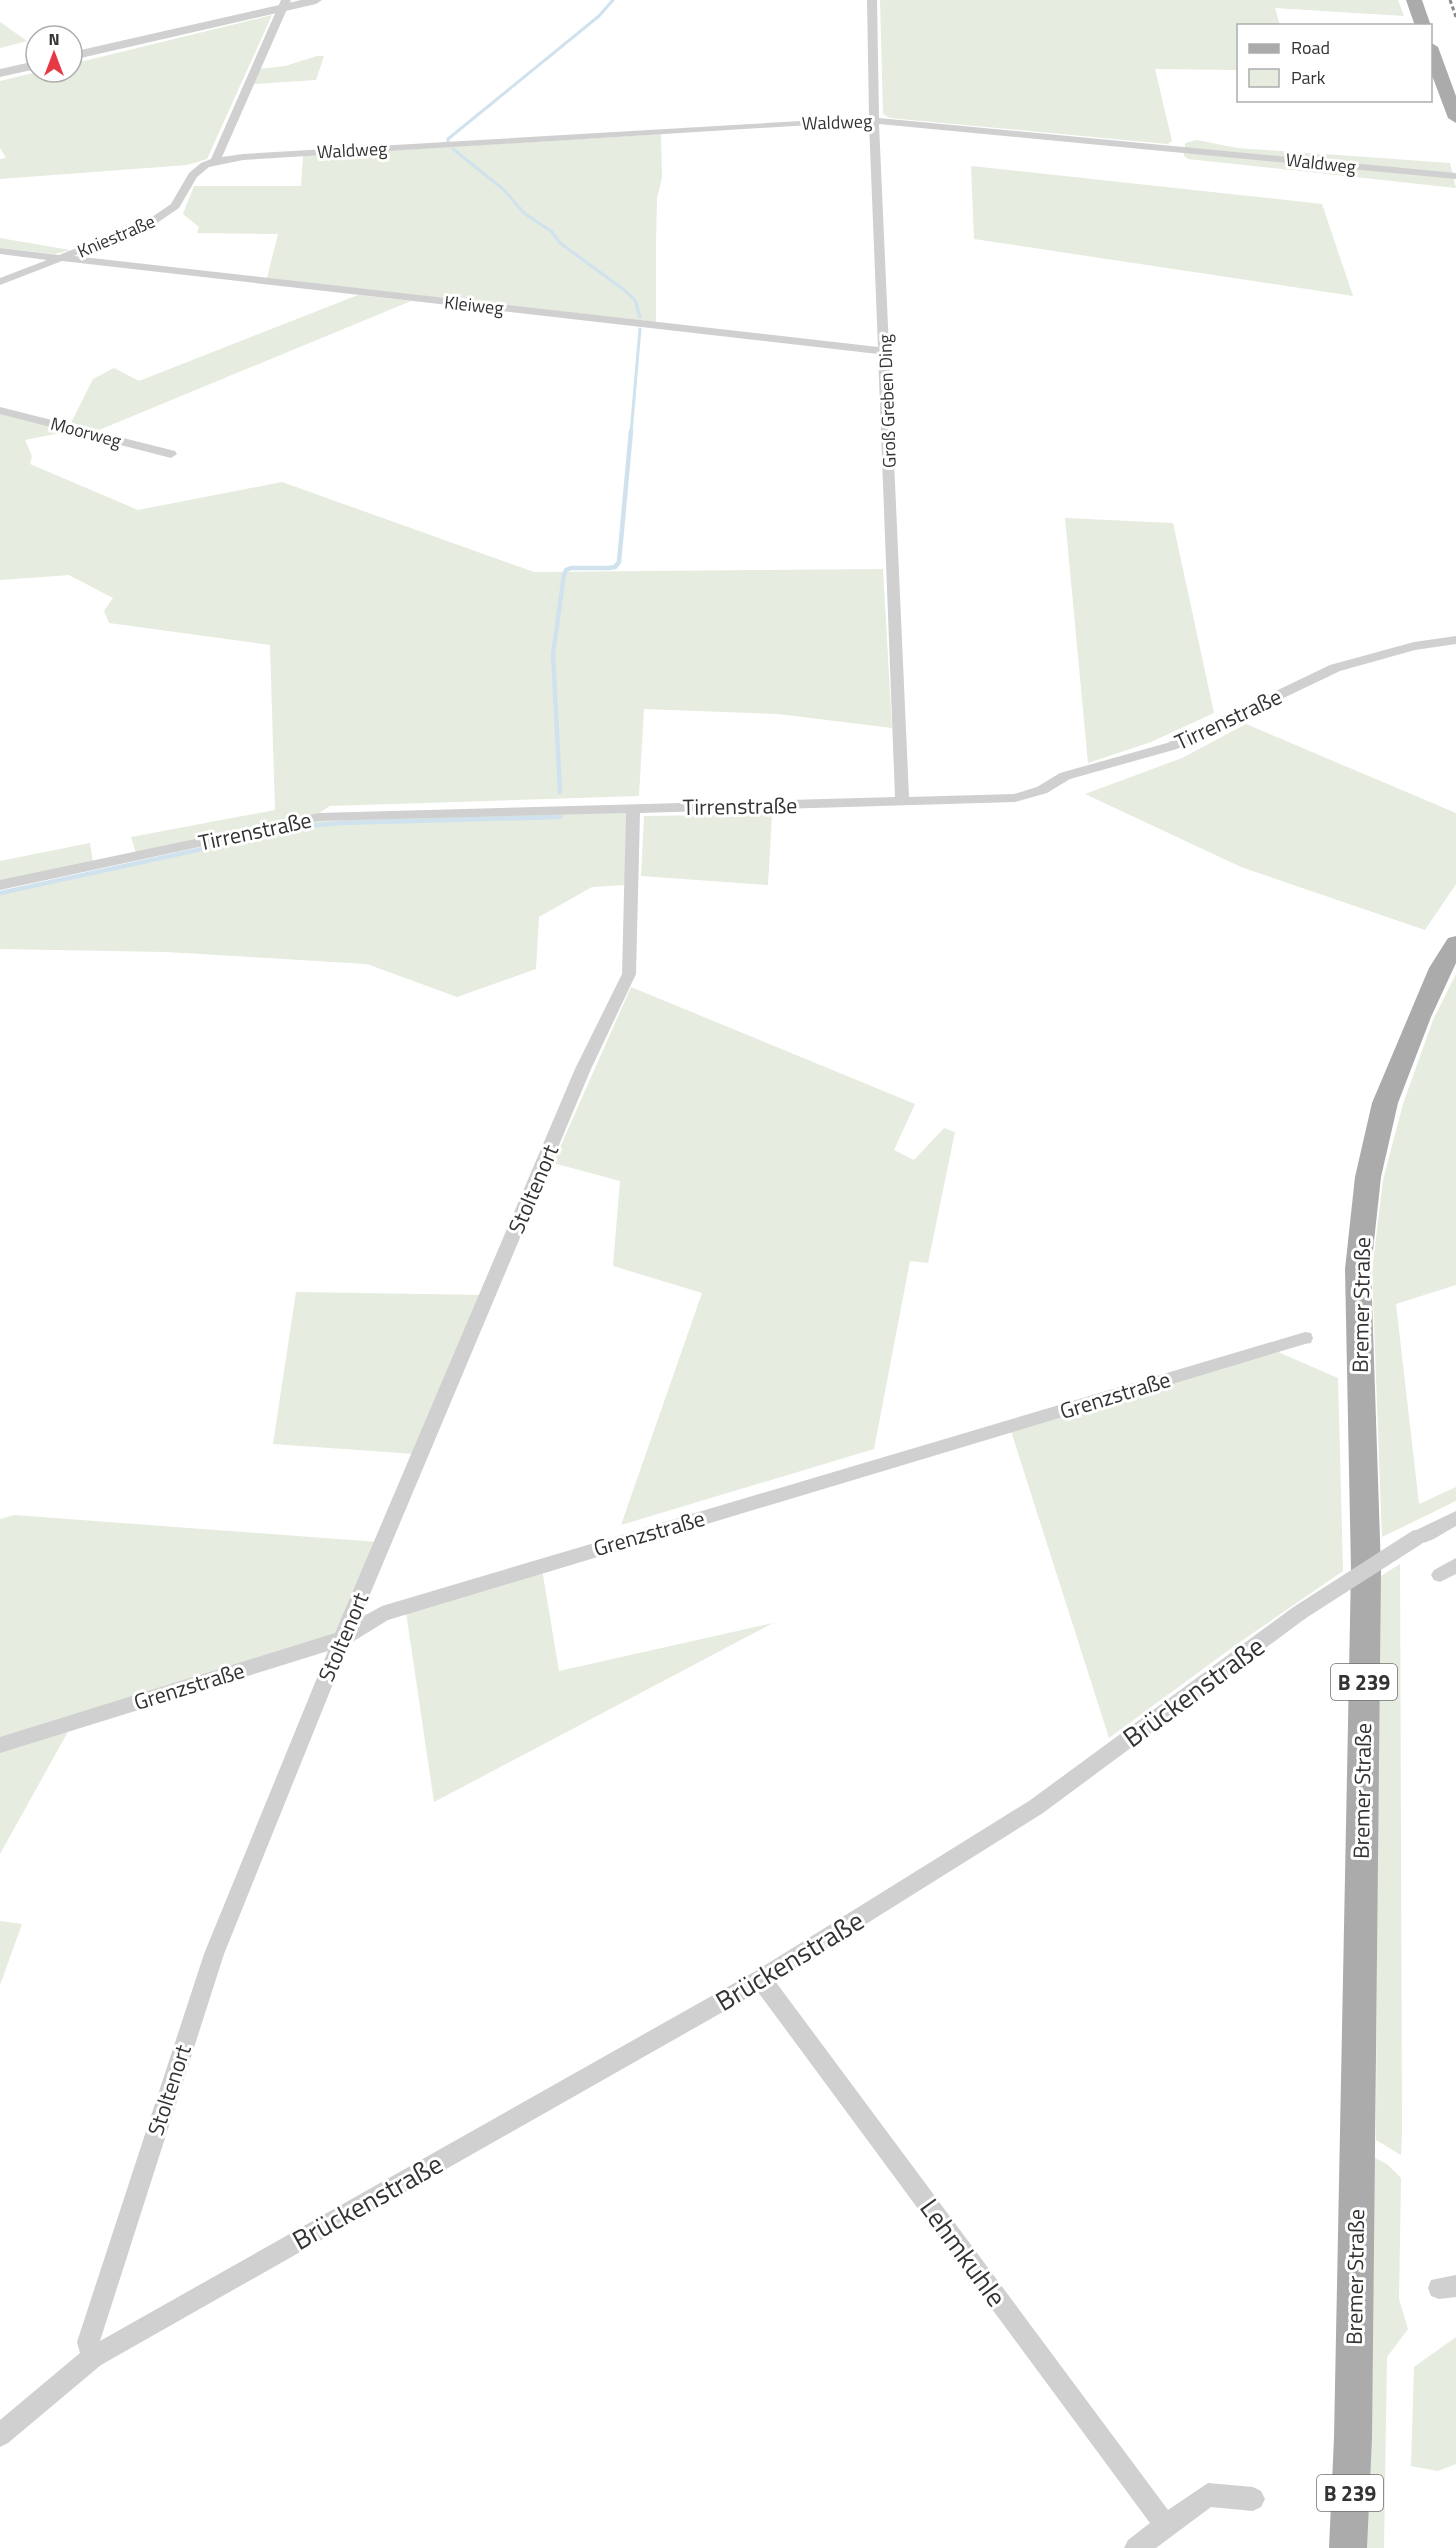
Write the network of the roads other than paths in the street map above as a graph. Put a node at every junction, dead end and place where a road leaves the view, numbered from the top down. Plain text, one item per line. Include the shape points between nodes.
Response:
1 (316, 0) edge
2 (872, 0) edge
3 (1414, 0) edge
4 (284, 4) edge
5 (1422, 24) edge
6 (1432, 50) edge
7 (84, 53) edge
8 (24, 67) edge
9 (0, 73) edge
10 (1456, 118) edge
11 (874, 120) junction
12 (216, 161) junction
13 (1456, 176) edge
14 (0, 252) edge
15 (62, 259) junction
16 (0, 282) edge
17 (885, 351) junction
18 (0, 410) edge
19 (171, 454) dead end
20 (1456, 640) edge
21 (902, 802) junction
22 (633, 808) junction
23 (0, 885) edge
24 (1456, 944) edge
25 (1305, 1338) dead end
26 (1456, 1518) edge
27 (1456, 1565) edge
28 (1440, 1575) dead end
29 (342, 1639) junction
30 (0, 1744) edge
31 (762, 1979) junction
32 (93, 2357) junction
33 (0, 2435) edge
34 (1253, 2499) dead end
35 (1166, 2526) junction
36 (1136, 2548) edge
37 (1348, 2548) edge

1 - 4 street
2 - 11 street, Groß Greben Ding
3 - 5 main road
4 - 7 street
4 - 12 street
6 - 10 main road
8 - 9 street
11 - 12 street, Waldweg
11 - 13 street, Waldweg
11 - 17 street, Groß Greben Ding
12 - 15 street, Kniestraße via 193,175 181,198 165,214
14 - 15 street, Kleiweg
15 - 16 street, Kniestraße
15 - 17 street, Kleiweg
17 - 21 street, Groß Greben Ding
18 - 19 street, Moorweg
20 - 21 street, Tirrenstraße via 1414,646 1335,668 1172,746 1065,776 1027,795
21 - 22 street, Tirrenstraße
22 - 23 street, Tirrenstraße via 319,817
22 - 29 street, Stoltenort via 629,974 583,1069
24 - 37 main road, Bremer Straße / B 239 via 1419,1017 1385,1103 1368,1177 1358,1269 1365,1570 1353,2438
25 - 29 street, Grenzstraße via 382,1614
26 - 31 street, Brückenstraße, bridge via 1343,1583 1036,1807
27 - 28 street
29 - 30 street, Grenzstraße
29 - 32 street, Stoltenort via 213,1954 88,2342
31 - 32 street, Brückenstraße
31 - 35 street, Lehmkuhle
32 - 33 street
34 - 35 street via 1208,2495
35 - 36 street

